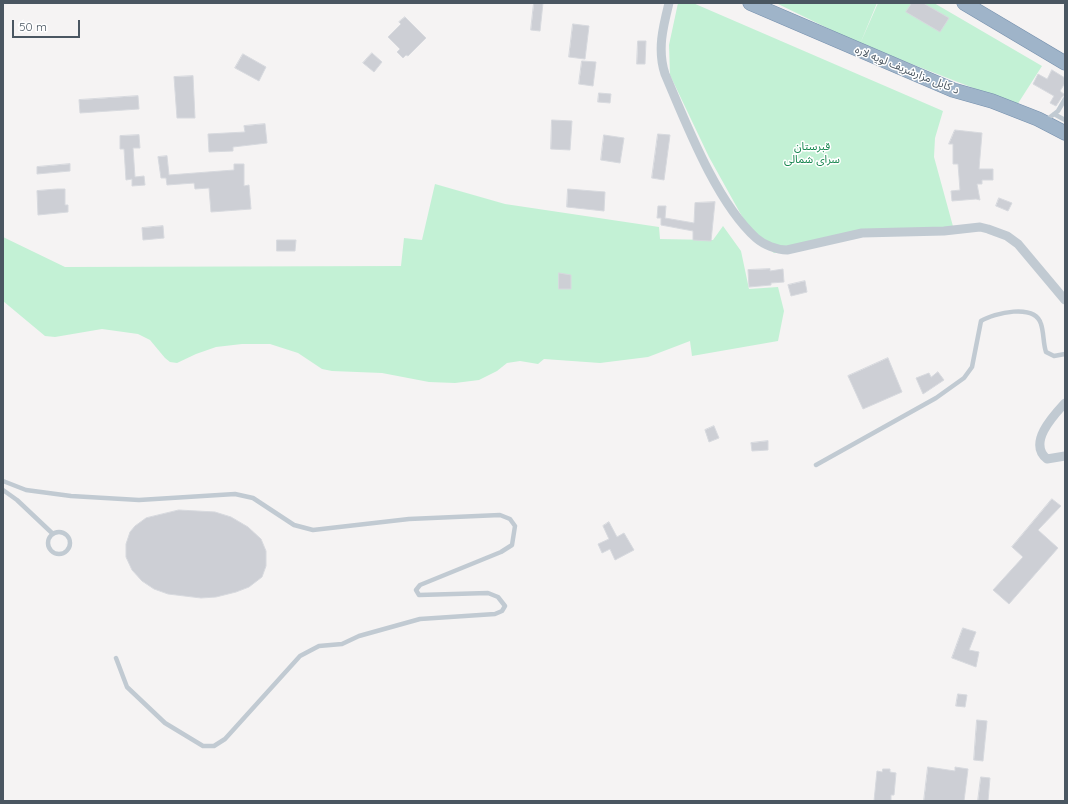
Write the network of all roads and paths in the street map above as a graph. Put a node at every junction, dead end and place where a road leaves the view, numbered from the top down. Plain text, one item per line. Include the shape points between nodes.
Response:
1 (669, 3) edge
2 (750, 3) edge
3 (964, 3) edge
4 (1065, 63) edge
5 (1065, 99) edge
6 (1049, 118) junction
7 (1065, 120) edge
8 (1065, 133) edge
9 (1065, 300) edge
10 (1065, 354) edge
11 (1065, 403) edge
12 (1065, 456) edge
13 (816, 465) dead end
14 (3, 481) edge
15 (3, 490) edge
16 (53, 534) junction
17 (116, 658) dead end

1 - 9 street via 660,46 660,61 718,188 756,238 779,250 787,250 862,233 944,231 980,227 1007,236 1018,244
2 - 6 highway, د کابل مزارشریف لویه لاره via 953,90
3 - 4 highway
5 - 6 lane
6 - 7 lane
6 - 8 highway, د کابل مزارشریف لویه لاره
10 - 13 lane via 1054,356 1046,352 1041,323 1028,312 989,316 981,321 972,367 964,378 936,398
11 - 12 street via 1050,419 1039,448 1042,455 1047,458
14 - 17 lane via 26,490 71,496 139,500 235,494 253,498 294,525 313,530 409,519 500,515 510,519 515,526 512,545 501,552 420,585 416,590 419,595 488,594 498,597 505,606 502,611 495,614 420,619 359,636 342,644 318,646 300,656 224,739 214,746 203,746 165,723 127,688
15 - 16 lane
16 - 16 lane via 47,542 48,548 57,555 64,553 70,543 67,536 60,532

